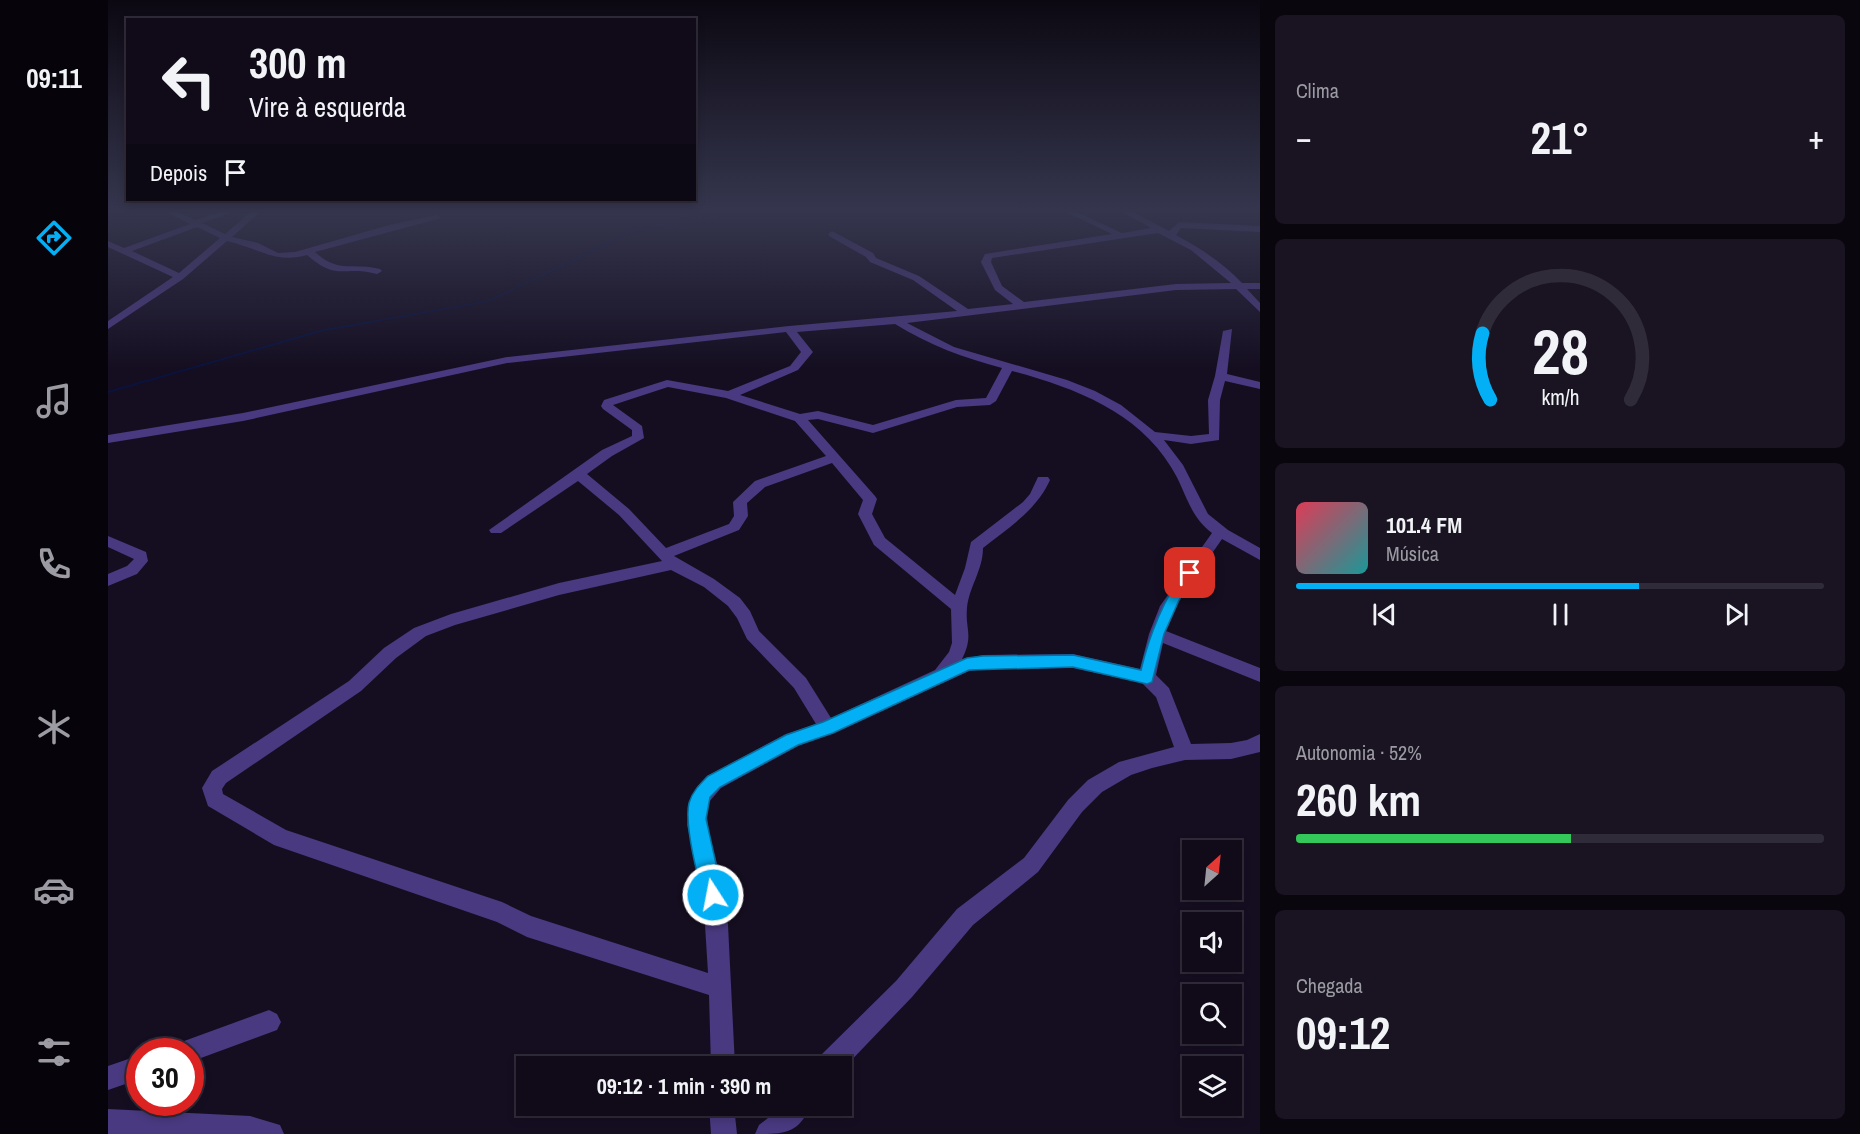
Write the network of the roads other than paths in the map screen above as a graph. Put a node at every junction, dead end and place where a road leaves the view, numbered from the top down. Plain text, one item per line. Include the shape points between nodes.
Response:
1 (150, 263) edge
2 (197, 263) edge
3 (321, 263) edge
4 (880, 263) edge
5 (986, 263) edge
6 (1212, 263) edge
7 (377, 271) dead end
8 (180, 277) junction
9 (1238, 285) junction
10 (1260, 286) edge
11 (1021, 304) junction
12 (1260, 309) edge
13 (964, 311) junction
14 (897, 321) junction
15 (108, 326) edge
16 (789, 329) junction
17 (1228, 332) dead end
18 (1008, 368) junction
19 (1221, 376) junction
20 (1260, 386) edge
21 (729, 395) junction
22 (799, 418) junction
23 (1152, 435) junction
24 (108, 440) edge
25 (834, 458) junction
26 (578, 474) junction
27 (1043, 480) dead end
28 (496, 530) dead end
29 (1220, 531) junction
30 (108, 541) edge
31 (1260, 555) edge
32 (669, 559) junction
33 (108, 580) edge
34 (959, 607) junction
35 (1157, 634) junction
36 (1260, 675) edge
37 (938, 676) junction
38 (1147, 677) junction
39 (828, 728) junction
40 (1260, 742) edge
41 (1185, 752) junction
42 (721, 988) junction
43 (269, 1022) dead end
44 (204, 1045) edge
45 (722, 1056) edge
46 (838, 1056) edge
47 (126, 1072) edge
48 (108, 1078) edge
49 (723, 1116) edge
50 (792, 1119) edge
51 (108, 1122) edge
52 (271, 1134) edge
53 (724, 1134) edge
54 (768, 1134) edge

1 - 8 street
2 - 8 street
3 - 7 street via 333,269 361,267
4 - 13 street via 916,278
5 - 11 street via 998,288
6 - 9 street
8 - 15 street
9 - 10 street
9 - 11 street via 1176,287
9 - 12 street
11 - 13 street
13 - 14 street
14 - 16 street
14 - 18 street via 941,347
16 - 21 street via 806,348 800,362
16 - 24 street via 507,360 243,417
17 - 19 street
18 - 22 street via 990,401 983,403 956,404 873,429 818,415
18 - 23 street via 1084,388
19 - 20 street
19 - 23 street via 1214,400 1215,437 1191,440
21 - 22 street
21 - 26 street via 667,383 614,399 607,406 638,429 638,438 607,453
22 - 25 street
23 - 29 street via 1178,467 1201,516
25 - 32 street via 760,484 740,502 741,516 734,527
25 - 34 street via 870,499 865,514 879,541
26 - 28 street
26 - 32 street via 624,512
27 - 34 street via 1028,505 976,546 975,567
29 - 31 street
29 - 35 street via 1172,598
30 - 33 street via 141,556 132,570
32 - 39 street via 734,602 753,635 800,683
32 - 42 street via 450,620 420,632 390,653 355,686 219,777 212,788 215,800 225,808 281,838 502,913 527,926
34 - 37 street via 962,636 958,650
35 - 36 street
35 - 38 street
37 - 38 street via 983,662 1073,661
37 - 39 street
38 - 41 street via 1163,693
39 - 42 street via 792,740 714,782 698,803 700,843 714,899
40 - 41 street via 1231,751
41 - 46 street via 1126,768 1095,786 1031,865 965,917
42 - 45 street via 718,1026
43 - 44 street
47 - 48 street
49 - 53 street
50 - 54 street
51 - 52 street

